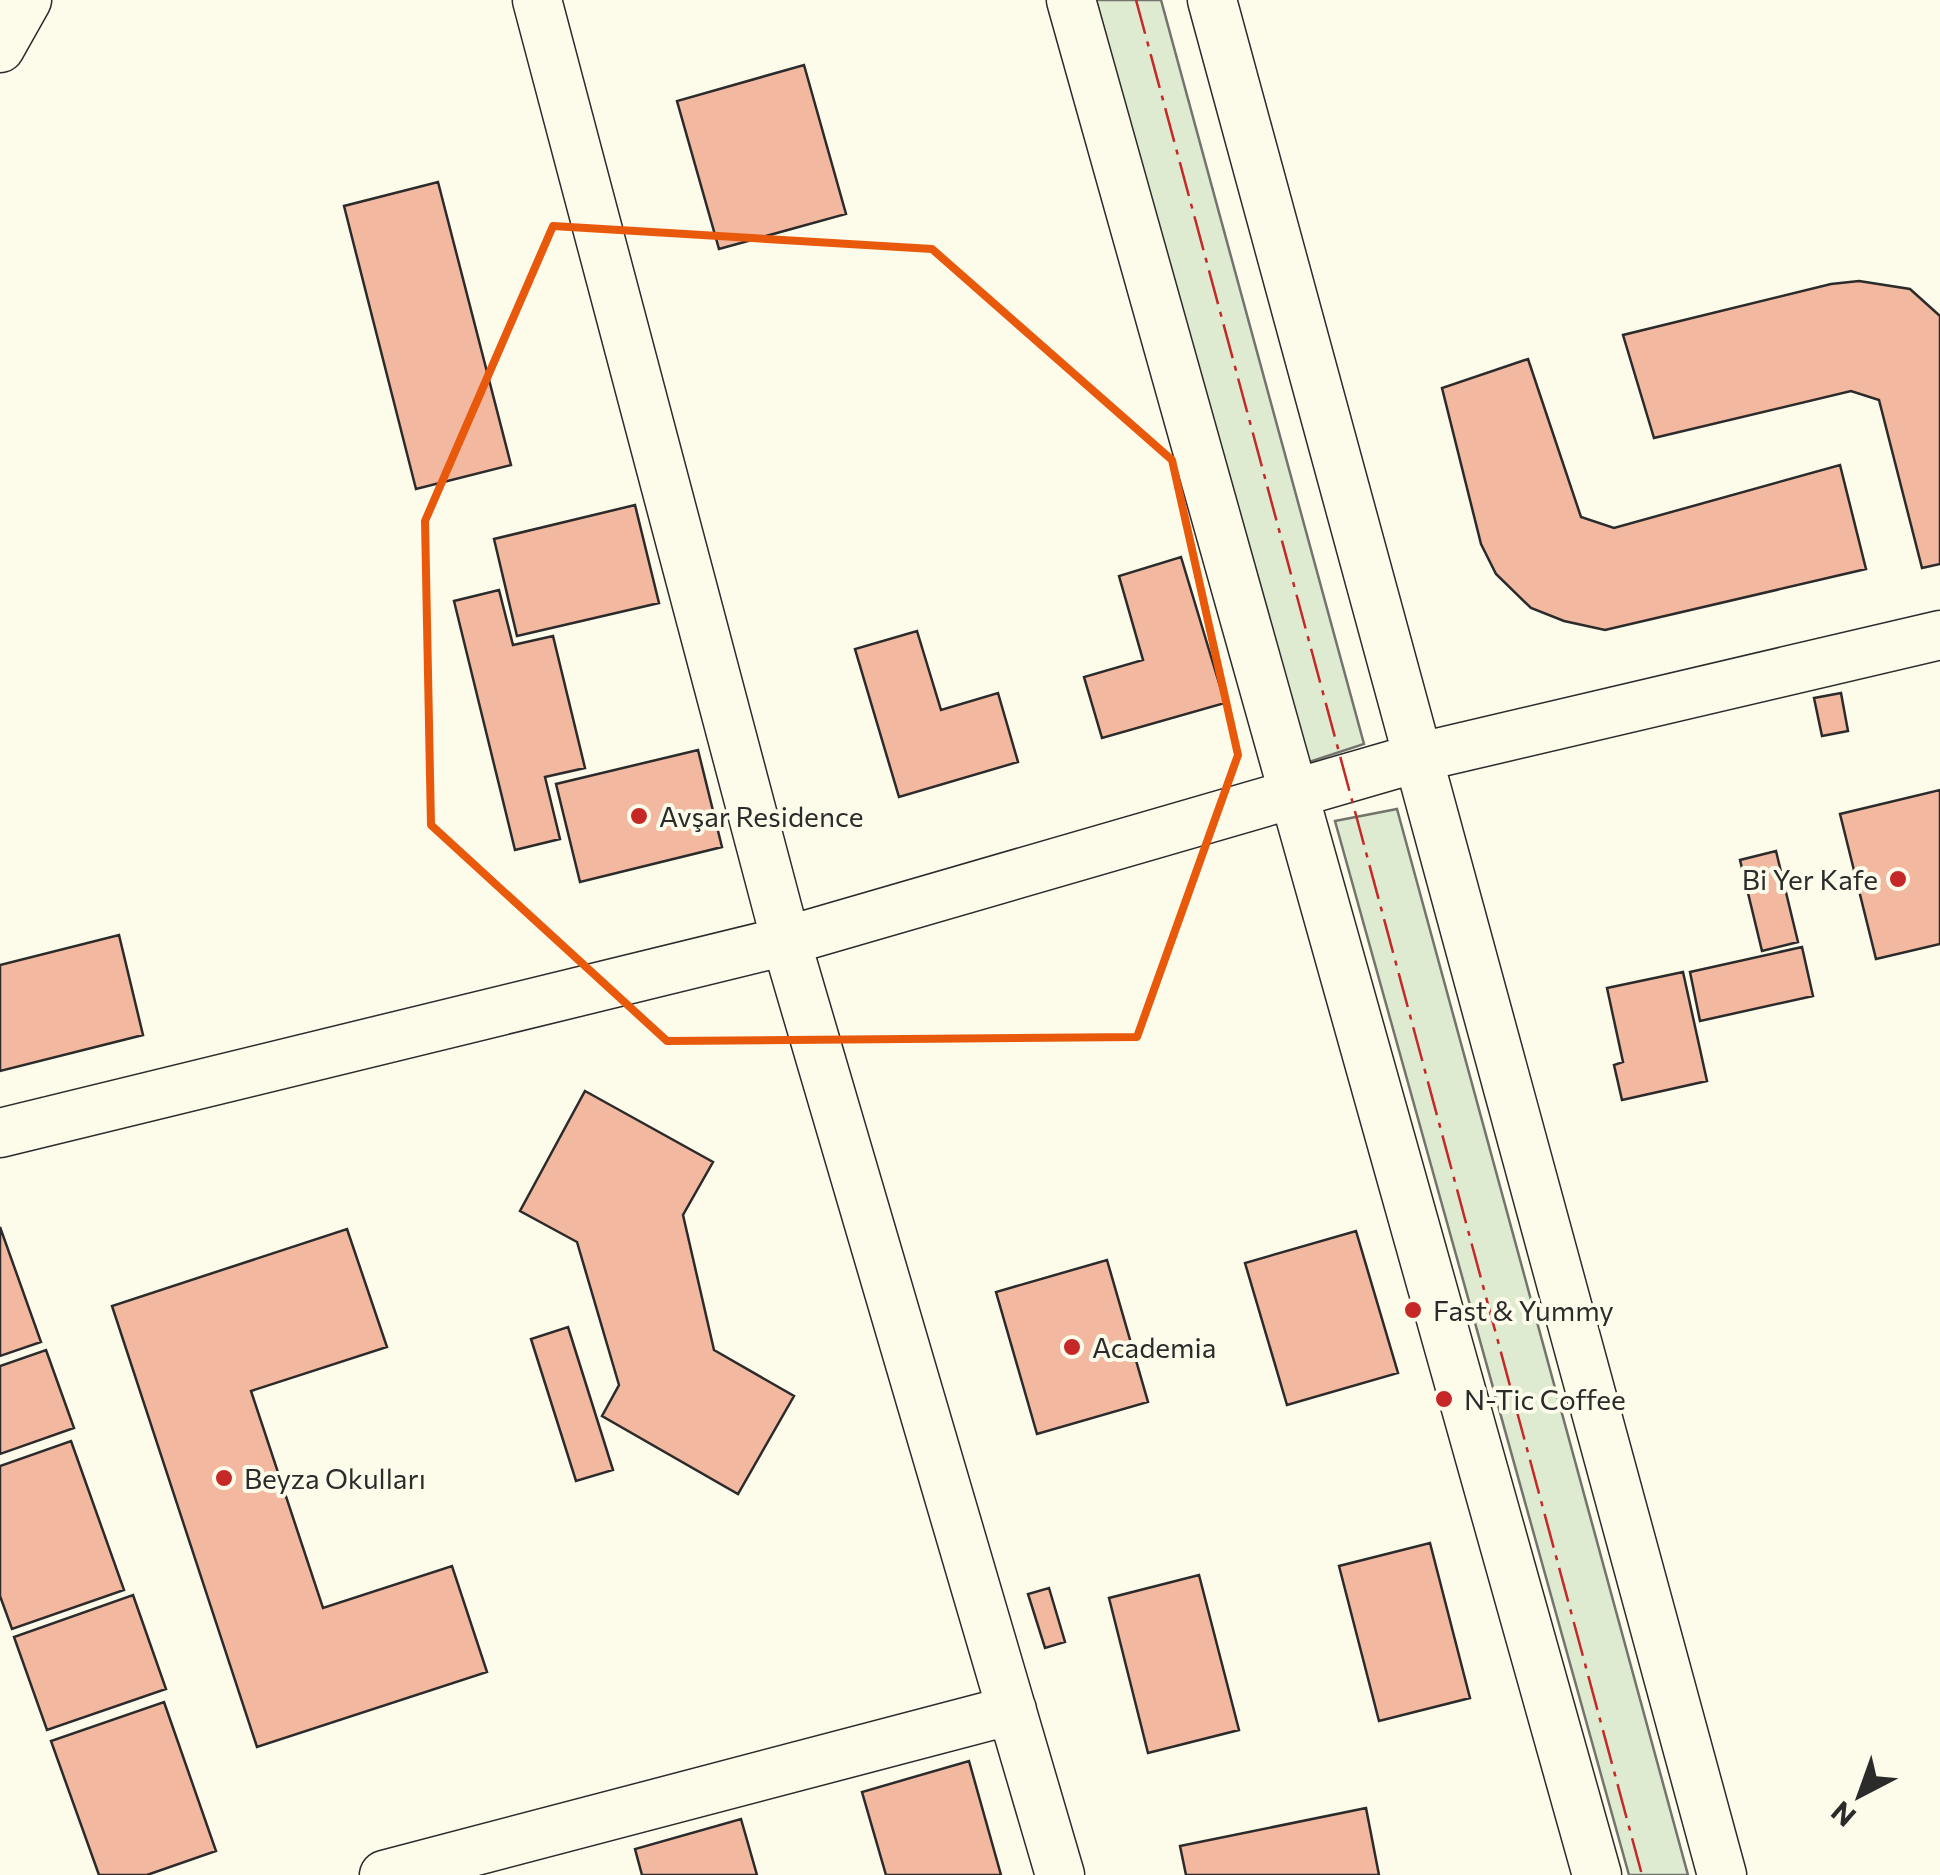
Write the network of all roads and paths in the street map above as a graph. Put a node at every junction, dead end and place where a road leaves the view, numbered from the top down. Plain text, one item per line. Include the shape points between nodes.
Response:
1 (28, 0) edge
2 (537, 0) edge
3 (1071, 0) edge
4 (1212, 0) edge
5 (0, 48) edge
6 (1940, 635) edge
7 (1420, 757) junction
8 (1292, 792) junction
9 (786, 941) junction
10 (0, 1133) edge
11 (1012, 1710) junction
12 (384, 1875) edge
13 (1060, 1875) edge
14 (1597, 1875) edge
15 (1722, 1875) edge

1 - 5 street
2 - 9 street
3 - 8 street
4 - 7 street
6 - 7 street
7 - 8 street
7 - 15 street
8 - 9 street
8 - 14 street
9 - 10 street
9 - 11 street
11 - 12 street
11 - 13 street

